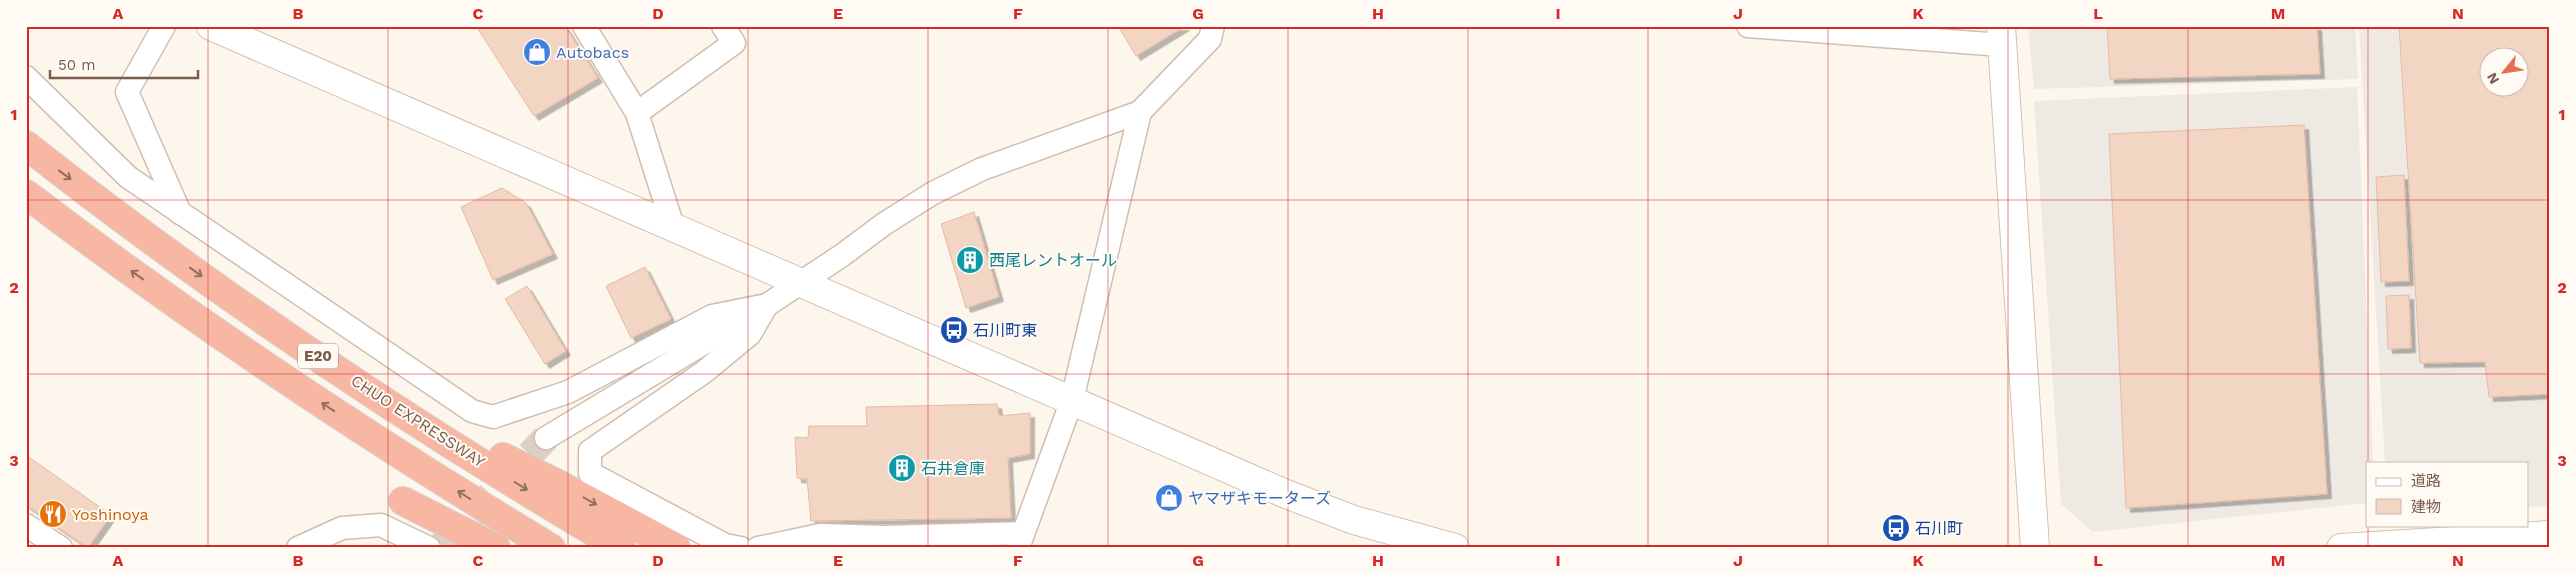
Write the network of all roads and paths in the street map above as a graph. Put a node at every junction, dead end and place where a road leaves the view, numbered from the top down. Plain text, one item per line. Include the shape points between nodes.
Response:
1 (164, 26) edge
2 (211, 26) edge
3 (584, 26) edge
4 (723, 26) edge
5 (1213, 26) edge
6 (1748, 26) edge
7 (2002, 36) edge
8 (26, 77) edge
9 (1140, 112) junction
10 (637, 113) junction
11 (26, 145) edge
12 (26, 194) edge
13 (180, 213) junction
14 (673, 227) junction
15 (798, 283) junction
16 (767, 305) junction
17 (374, 394) junction
18 (1072, 400) junction
19 (546, 438) tunnel mouth
20 (402, 501) dead end
21 (26, 525) edge
22 (2550, 535) edge
23 (1021, 540) edge
24 (436, 547) edge
25 (61, 548) edge
26 (298, 548) edge
27 (496, 548) edge
28 (551, 548) edge
29 (622, 548) edge
30 (676, 548) edge
31 (741, 548) edge
32 (758, 548) edge
33 (1455, 548) edge
34 (2035, 548) edge
35 (2341, 548) edge

1 - 13 street via 127,92
2 - 14 street
3 - 10 street
4 - 10 street via 734,43
5 - 9 street via 1210,40
6 - 7 street
7 - 34 street
8 - 13 street via 128,177
9 - 15 street via 982,169 884,224
9 - 18 street
10 - 14 street
11 -> 17 highway, CHUO EXPRESSWAY / E20 via 202,276
28 -> 12 highway, E20 via 333,411 173,302
13 - 16 street via 472,411 493,417 568,392 712,316
14 - 15 street
15 - 16 street
15 - 18 street
16 - 19 street
16 - 31 street via 750,334 704,372 590,451 590,473 725,545
17 -> 29 highway, CHUO EXPRESSWAY / E20
17 -> 30 highway via 558,484
18 - 23 street
18 - 33 street via 1345,517
20 - 27 highway
21 - 25 street
22 - 35 street
23 - 32 street via 820,536
24 - 26 street via 381,525 342,528

